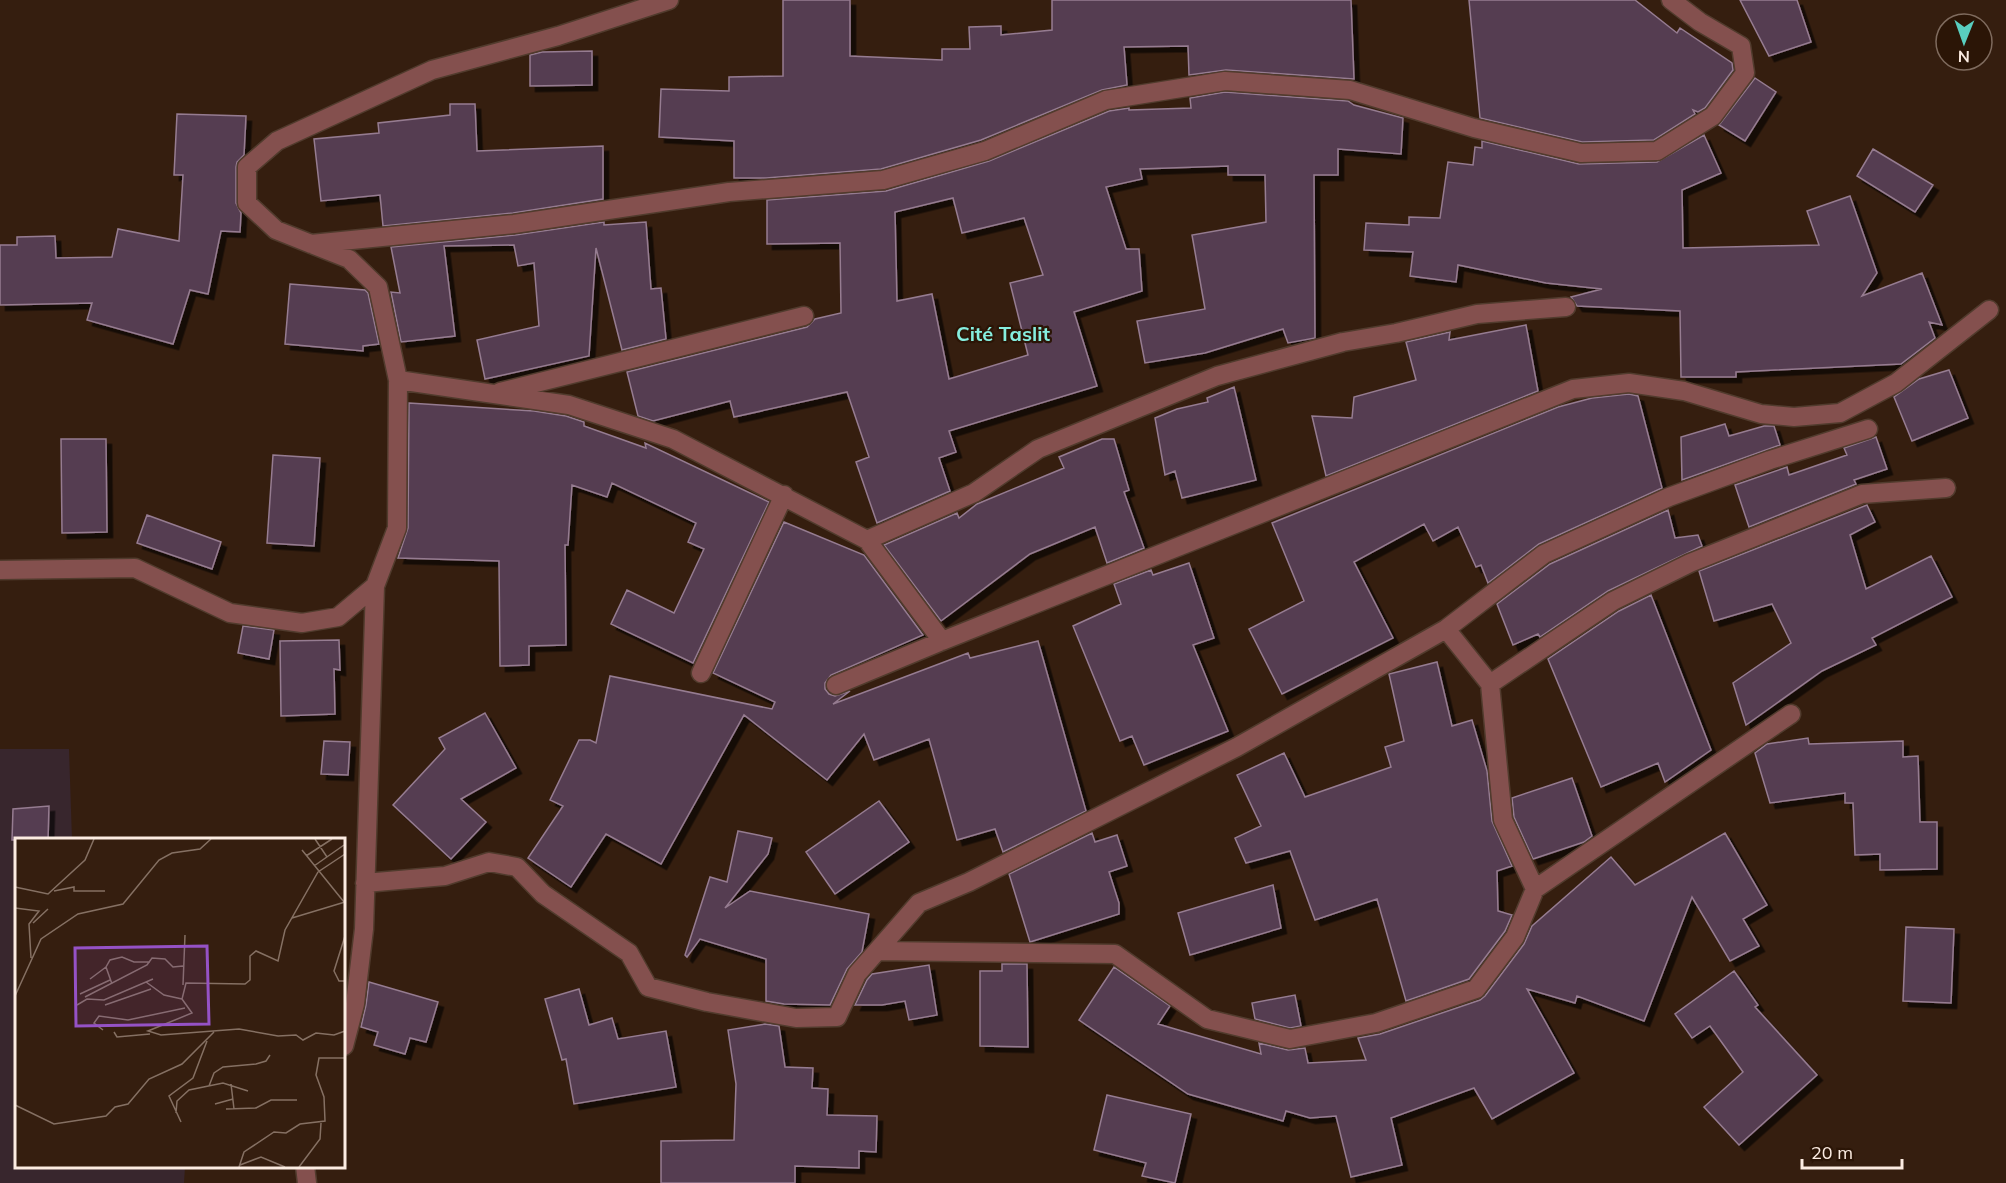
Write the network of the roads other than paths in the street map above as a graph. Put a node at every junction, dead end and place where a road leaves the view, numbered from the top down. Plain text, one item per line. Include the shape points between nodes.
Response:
1 (669, 0) edge
2 (1671, 0) edge
3 (311, 244) junction
4 (1566, 307) dead end
5 (1989, 310) dead end
6 (804, 316) dead end
7 (398, 380) junction
8 (491, 394) junction
9 (1868, 429) dead end
10 (1946, 488) dead end
11 (784, 495) junction
12 (867, 540) junction
13 (0, 570) edge
14 (375, 586) junction
15 (1446, 629) junction
16 (942, 641) junction
17 (701, 673) dead end
18 (1490, 684) junction
19 (836, 686) dead end
20 (1791, 714) dead end
21 (365, 883) junction
22 (1535, 889) junction
23 (877, 951) junction
24 (345, 1042) edge
25 (305, 1168) edge
26 (306, 1183) edge

1 - 3 street via 558,36 432,70 277,141 248,167 247,203 276,230
2 - 3 street via 1741,46 1745,73 1713,116 1657,151 1581,153 1474,128 1350,90 1225,81 1106,100 985,151 883,180 729,192 514,224
3 - 7 street via 349,259 378,287
4 - 12 street via 1477,314 1343,342 1217,376 1038,449 975,493
5 - 16 street via 1896,383 1840,413 1794,417 1761,414 1684,391 1629,383 1573,389
6 - 8 street
7 - 8 street
7 - 14 street via 397,528
8 - 11 street via 569,405 673,439
9 - 15 street via 1669,498 1544,554
10 - 18 street via 1863,494 1690,563 1613,601
11 - 12 street
11 - 17 street
12 - 16 street
13 - 14 street via 135,568 230,613 302,623 338,617
14 - 21 street
15 - 18 street
15 - 23 street via 1237,747 969,882 919,903
16 - 19 street
18 - 22 street via 1503,820
20 - 22 street
21 - 23 street via 445,876 489,862 517,867 543,894 629,953 648,987 796,1018 837,1017 857,974
21 - 24 street via 355,1004
22 - 23 street via 1515,937 1476,989 1376,1023 1290,1038 1207,1019 1116,954
25 - 26 street

